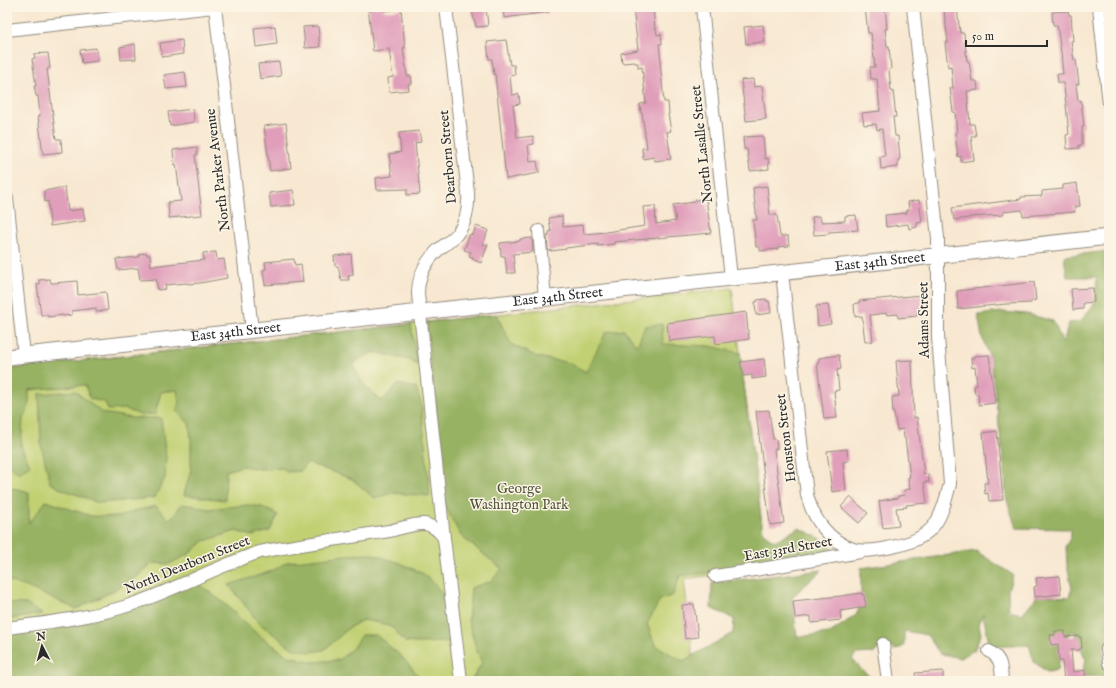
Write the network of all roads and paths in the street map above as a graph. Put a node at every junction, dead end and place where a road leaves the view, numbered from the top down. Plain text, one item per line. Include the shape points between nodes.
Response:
1 (214, 7) edge
2 (446, 7) edge
3 (702, 7) edge
4 (913, 7) edge
5 (1099, 7) edge
6 (7, 30) edge
7 (1109, 104) edge
8 (7, 198) edge
9 (539, 231) dead end
10 (1109, 237) edge
11 (938, 256) junction
12 (782, 273) junction
13 (731, 278) junction
14 (545, 298) junction
15 (420, 312) junction
16 (252, 330) junction
17 (24, 355) junction
18 (7, 357) edge
19 (444, 538) junction
20 (884, 549) joint
21 (865, 551) junction
22 (715, 576) dead end
23 (7, 628) edge
24 (884, 644) dead end
25 (1107, 649) dead end
26 (990, 651) dead end
27 (1109, 663) edge
28 (461, 681) edge
29 (888, 681) edge
30 (1002, 681) edge

1 - 6 street
1 - 16 street, North Parker Avenue
2 - 15 street, Dearborn Street via 468,205 460,230 431,258 423,270 418,290
3 - 13 street, North Lasalle Street
4 - 11 street, Adams Street
5 - 7 street
8 - 17 street
9 - 14 street
10 - 11 main road, East 34th Street
11 - 12 main road, East 34th Street
11 - 20 street, Adams Street via 938,337 950,484 945,505 935,525 905,545
12 - 13 main road, East 34th Street
12 - 21 street, Houston Street via 809,503 816,518 831,536 854,549
13 - 14 main road, East 34th Street
14 - 15 main road, East 34th Street
15 - 16 main road, East 34th Street
15 - 19 street
16 - 17 main road, East 34th Street
17 - 18 main road, East 34th Street
19 - 23 street, North Dearborn Street via 432,526 422,524 260,552 120,608
19 - 28 street
20 - 21 street, Houston Street
21 - 22 street, East 33rd Street
24 - 29 street
25 - 27 street
26 - 30 street via 997,656

